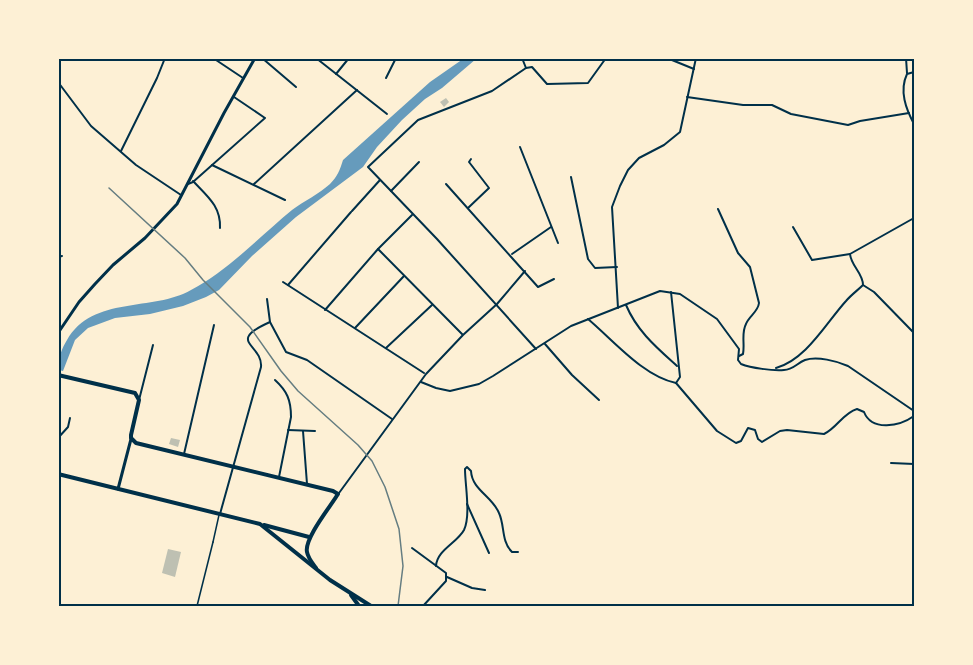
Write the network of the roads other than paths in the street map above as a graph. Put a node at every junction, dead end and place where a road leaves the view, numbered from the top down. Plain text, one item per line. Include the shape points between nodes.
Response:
1 (165, 58) edge
2 (213, 58) edge
3 (255, 58) edge
4 (262, 58) edge
5 (316, 58) edge
6 (349, 58) edge
7 (396, 58) edge
8 (522, 58) edge
9 (606, 58) edge
10 (667, 58) edge
11 (696, 58) edge
12 (906, 58) edge
13 (526, 68) junction
14 (694, 69) junction
15 (915, 72) edge
16 (336, 74) junction
17 (907, 74) junction
18 (243, 78) junction
19 (386, 78) dead end
20 (58, 82) edge
21 (296, 87) dead end
22 (357, 90) junction
23 (234, 97) junction
24 (687, 97) junction
25 (909, 113) junction
26 (387, 114) dead end
27 (915, 124) edge
28 (520, 147) dead end
29 (121, 151) junction
30 (471, 159) dead end
31 (419, 162) dead end
32 (212, 164) junction
33 (571, 177) dead end
34 (192, 179) junction
35 (380, 180) junction
36 (254, 184) junction
37 (446, 184) dead end
38 (391, 191) junction
39 (182, 195) junction
40 (285, 200) dead end
41 (468, 208) junction
42 (718, 209) dead end
43 (413, 214) junction
44 (915, 219) edge
45 (551, 227) junction
46 (793, 227) dead end
47 (220, 228) dead end
48 (558, 243) dead end
49 (378, 249) junction
50 (850, 254) junction
51 (511, 255) junction
52 (617, 267) junction
53 (525, 271) junction
54 (404, 276) junction
55 (554, 279) dead end
56 (283, 282) dead end
57 (288, 285) junction
58 (863, 285) junction
59 (671, 292) junction
60 (267, 299) dead end
61 (433, 304) junction
62 (497, 304) junction
63 (626, 305) junction
64 (618, 308) junction
65 (325, 310) junction
66 (588, 319) junction
67 (270, 322) junction
68 (214, 325) dead end
69 (355, 328) junction
70 (59, 332) edge
71 (915, 333) edge
72 (463, 335) junction
73 (545, 344) junction
74 (153, 345) dead end
75 (386, 348) junction
76 (536, 349) junction
77 (739, 356) junction
78 (678, 367) junction
79 (773, 369) junction
80 (426, 374) junction
81 (58, 375) edge
82 (274, 380) dead end
83 (421, 382) junction
84 (676, 383) junction
85 (139, 400) junction
86 (599, 400) dead end
87 (915, 411) edge
88 (915, 416) edge
89 (70, 418) dead end
90 (392, 419) junction
91 (288, 430) junction
92 (303, 431) junction
93 (315, 431) dead end
94 (58, 438) edge
95 (131, 438) junction
96 (184, 455) junction
97 (891, 463) dead end
98 (915, 464) edge
99 (232, 466) junction
100 (58, 474) edge
101 (279, 477) junction
102 (307, 484) junction
103 (118, 489) junction
104 (338, 494) junction
105 (467, 503) junction
106 (220, 514) junction
107 (260, 524) junction
108 (309, 537) junction
109 (412, 548) dead end
110 (518, 552) dead end
111 (489, 553) dead end
112 (436, 566) junction
113 (316, 568) junction
114 (447, 577) junction
115 (485, 590) dead end
116 (348, 592) junction
117 (197, 606) edge
118 (359, 606) edge
119 (371, 606) edge
120 (423, 606) edge

1 - 29 street
2 - 18 street
3 - 18 street
4 - 21 street
5 - 16 street
6 - 16 street
7 - 19 street
8 - 13 street
9 - 13 street via 588,83 547,84 532,67
10 - 14 street
11 - 14 street
12 - 17 street
13 - 35 street via 492,91 418,120 368,167
14 - 24 street
15 - 17 street
16 - 22 street
17 - 25 street via 903,89
18 - 23 street
20 - 29 street via 91,126
22 - 26 street
22 - 36 street
23 - 32 street via 266,118
23 - 34 street
24 - 25 street via 772,105 791,114 848,125
24 - 52 street via 680,132 664,146 639,158 620,186 612,207
25 - 27 street
28 - 45 street
29 - 39 street
30 - 41 street via 469,162 489,188
31 - 38 street
32 - 34 street
32 - 36 street
33 - 52 street via 591,265 599,269
34 - 39 street
34 - 47 street via 217,206
35 - 38 street
35 - 57 street
36 - 40 street
37 - 41 street
38 - 43 street
39 - 70 street via 145,238 79,302
41 - 51 street
42 - 77 street via 738,253 750,267 759,303 746,322 743,354
43 - 49 street
43 - 62 street
44 - 50 street
45 - 48 street
45 - 51 street
46 - 50 street via 812,260
49 - 54 street
49 - 65 street
50 - 58 street
51 - 53 street
52 - 64 street
53 - 55 street via 538,286
53 - 62 street
54 - 61 street
54 - 69 street
56 - 57 street
57 - 65 street
58 - 71 street
58 - 79 street via 794,359
59 - 63 street via 660,291
59 - 77 street via 717,319 736,343
59 - 78 street
60 - 67 street
61 - 72 street
61 - 75 street
62 - 72 street
62 - 76 street
63 - 64 street
63 - 78 street via 641,332
64 - 66 street
65 - 69 street
66 - 73 street
66 - 84 street via 640,366
67 - 90 street via 286,352 307,360
67 - 99 street via 249,333 248,343 262,362
68 - 96 street
69 - 75 street
72 - 80 street
73 - 76 street
73 - 86 street
74 - 85 street
75 - 80 street
76 - 83 street via 465,388 450,391
77 - 79 street via 741,364
78 - 84 street via 680,377
79 - 87 street via 794,368 810,359 839,362
80 - 83 street
81 - 85 highway via 132,392
82 - 91 street via 289,398
83 - 90 street
84 - 88 street via 717,431 736,443 748,428 755,430 762,442 787,430 824,434 857,409 873,422 890,426
85 - 95 highway
89 - 94 street
90 - 104 street
91 - 92 street
91 - 101 street
92 - 93 street
92 - 102 street
95 - 96 highway via 136,443
95 - 103 street
96 - 99 highway
97 - 98 street
99 - 101 highway
99 - 106 street
100 - 103 highway
101 - 102 highway
102 - 104 highway
103 - 106 highway
104 - 108 highway
105 - 110 street via 467,467 473,482 500,513 508,548
105 - 111 street
105 - 112 street via 464,530
106 - 107 highway
106 - 117 street
107 - 108 highway
107 - 113 highway
108 - 113 highway via 307,555
109 - 112 street
112 - 114 street
113 - 116 highway
114 - 115 street
114 - 120 street
116 - 118 highway
116 - 119 highway

